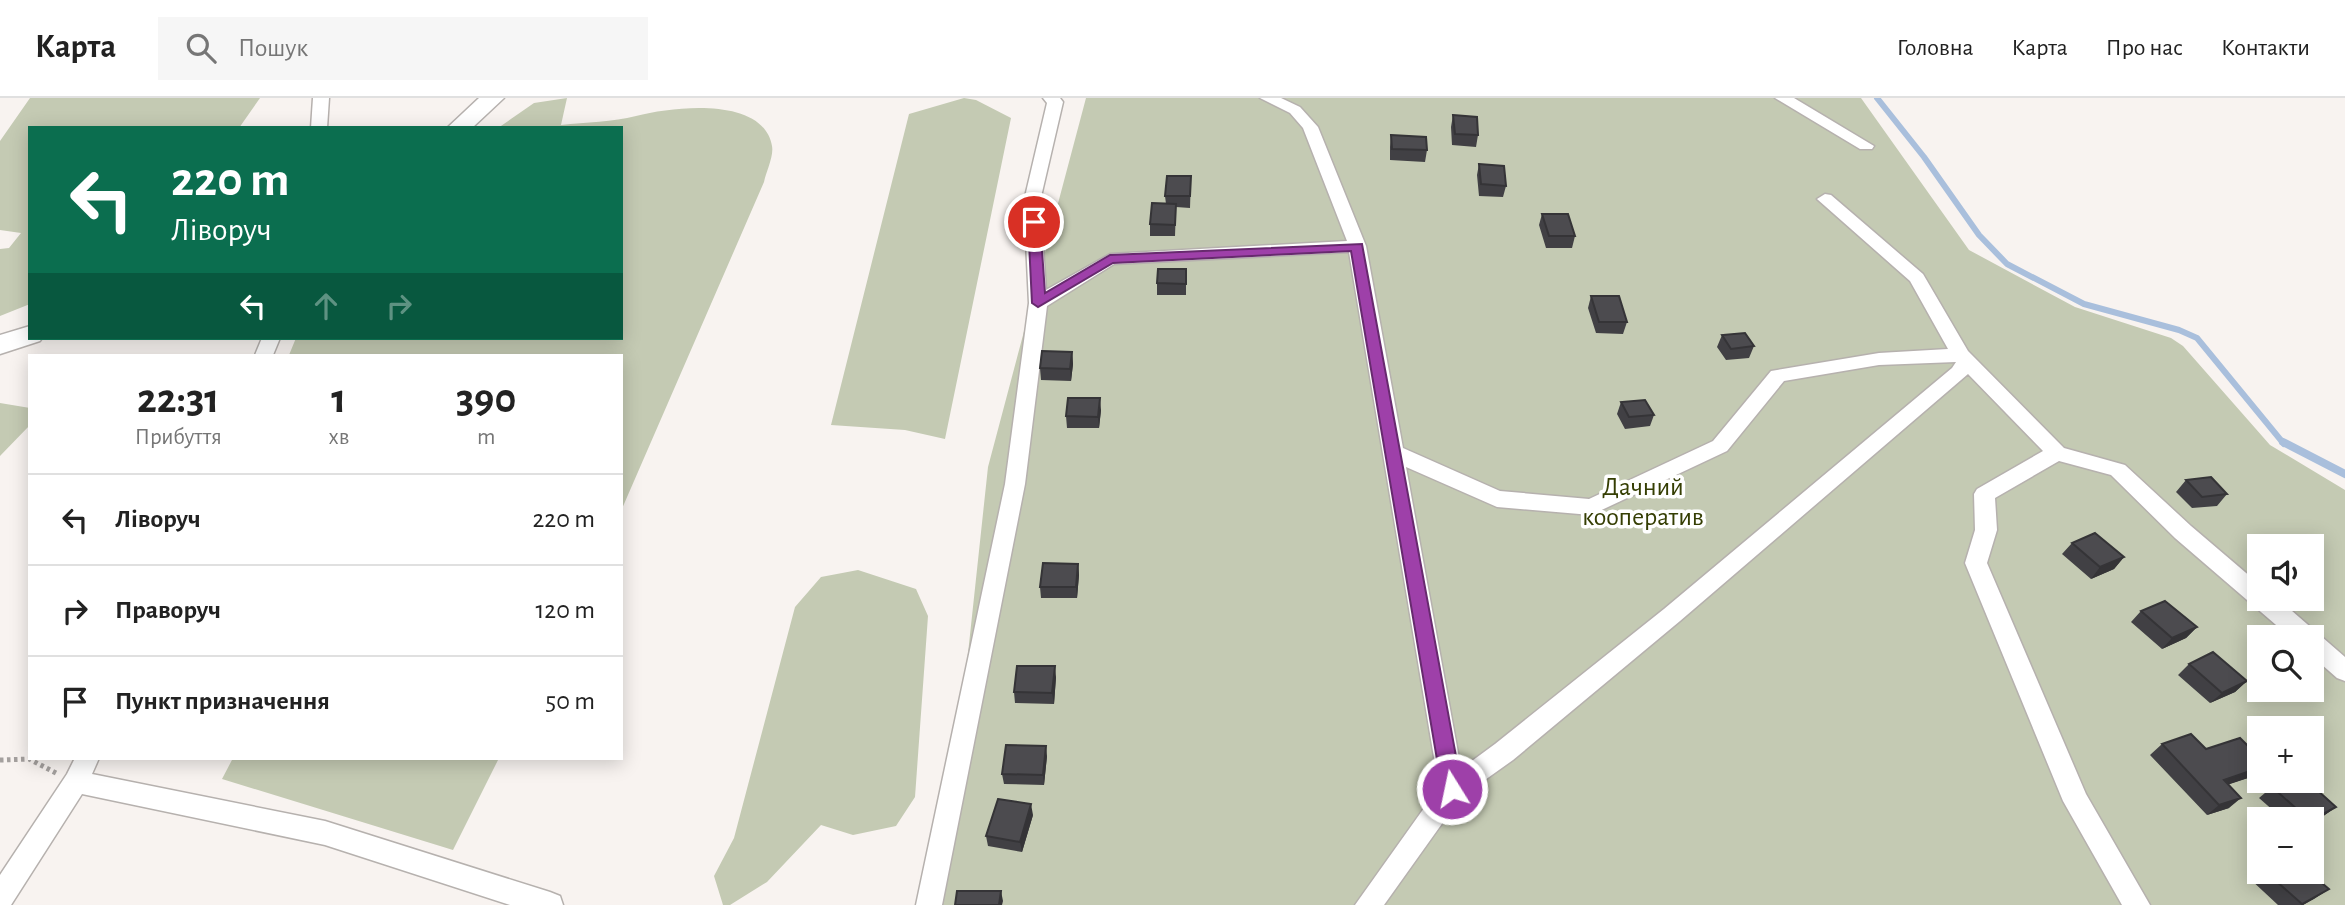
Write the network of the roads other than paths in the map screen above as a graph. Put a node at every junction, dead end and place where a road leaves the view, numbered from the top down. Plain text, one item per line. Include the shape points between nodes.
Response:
1 (321, 98) edge
2 (493, 98) edge
3 (1051, 98) edge
4 (1268, 98) edge
5 (1308, 98) edge
6 (1783, 98) edge
7 (1296, 110) junction
8 (319, 126) edge
9 (460, 126) edge
10 (1866, 146) dead end
11 (1825, 199) dead end
12 (1357, 246) junction
13 (1038, 303) junction
14 (28, 336) edge
15 (0, 345) edge
16 (1964, 358) junction
17 (1394, 453) junction
18 (2057, 453) junction
19 (2247, 587) edge
20 (2275, 611) edge
21 (2292, 625) edge
22 (2324, 651) edge
23 (2342, 665) edge
24 (86, 760) edge
25 (76, 782) junction
26 (1452, 789) junction
27 (0, 898) edge
28 (550, 905) edge
29 (929, 905) edge
30 (1368, 905) edge
31 (2137, 905) edge

1 - 8 street
2 - 9 main road
3 - 13 street via 1055,103 1032,201
4 - 7 street
5 - 7 street
6 - 10 street
7 - 12 street via 1310,127
11 - 16 street via 1917,278
12 - 13 street via 1110,259
12 - 17 street
13 - 29 street via 1015,484
14 - 15 main road
16 - 17 street via 1879,359 1778,376 1720,446 1591,507 1497,499
16 - 18 street
16 - 26 street via 1959,373 1672,615
17 - 26 street
18 - 19 street via 2118,470
18 - 31 street via 1984,494 1986,530 1976,563 2076,801
20 - 21 street
22 - 23 street
24 - 25 street
25 - 27 street
25 - 28 street via 325,833
26 - 30 street

